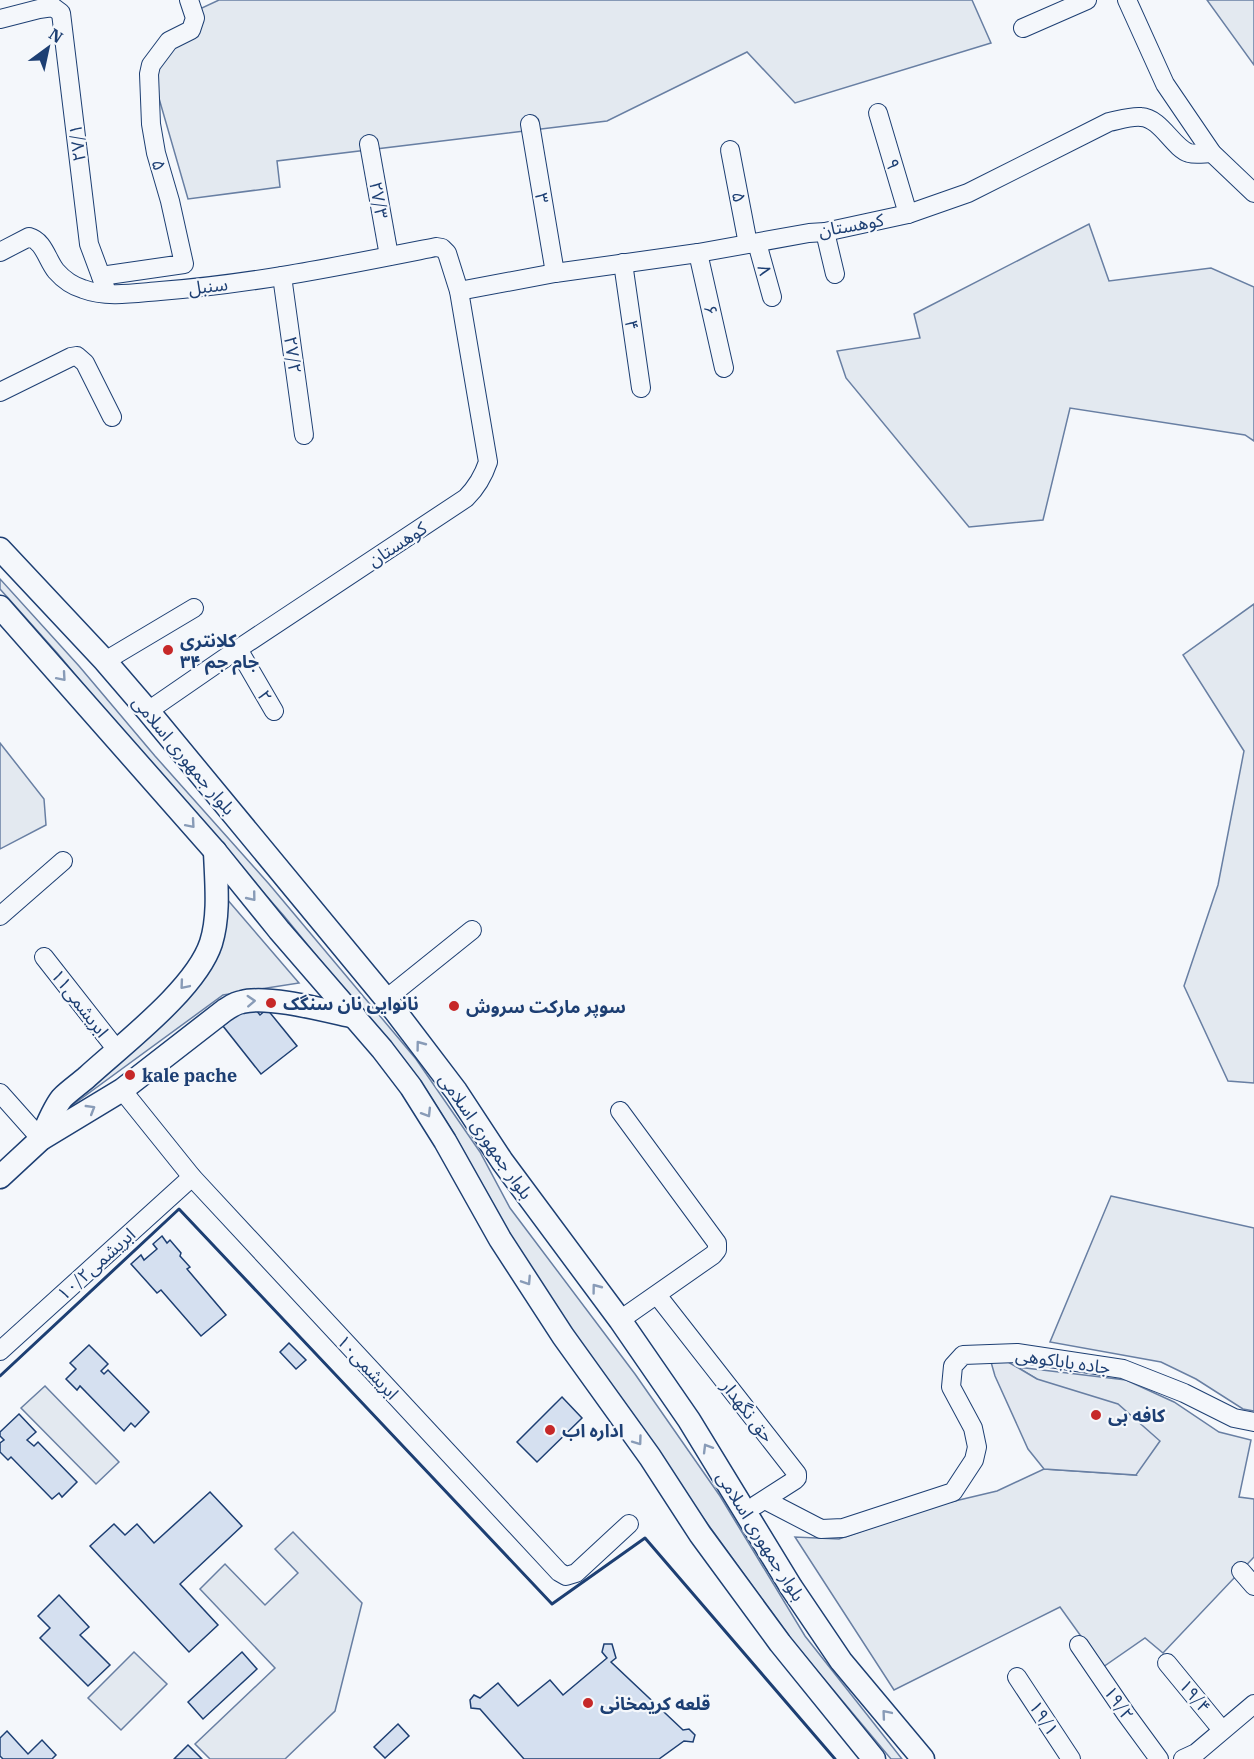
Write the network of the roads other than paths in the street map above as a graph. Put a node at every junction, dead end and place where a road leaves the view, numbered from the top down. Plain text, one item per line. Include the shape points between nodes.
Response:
1 (189, 0) edge
2 (1087, 0) edge
3 (1127, 0) edge
4 (38, 4) edge
5 (0, 19) edge
6 (1023, 28) dead end
7 (878, 113) dead end
8 (530, 124) dead end
9 (369, 144) dead end
10 (730, 150) dead end
11 (1212, 153) junction
12 (1254, 193) edge
13 (908, 214) junction
14 (825, 232) junction
15 (753, 244) junction
16 (442, 248) joint
17 (0, 252) edge
18 (698, 253) junction
19 (389, 256) junction
20 (623, 263) junction
21 (555, 273) junction
22 (835, 274) dead end
23 (101, 276) junction
24 (282, 276) junction
25 (459, 291) junction
26 (108, 295) junction
27 (772, 297) dead end
28 (724, 368) dead end
29 (641, 388) dead end
30 (0, 392) edge
31 (112, 417) dead end
32 (304, 435) dead end
33 (0, 549) edge
34 (0, 607) edge
35 (194, 608) dead end
36 (238, 649) junction
37 (105, 661) junction
38 (148, 711) junction
39 (274, 711) dead end
40 (215, 851) junction
41 (63, 861) dead end
42 (0, 916) edge
43 (472, 930) dead end
44 (44, 957) dead end
45 (386, 999) junction
46 (355, 1017) junction
47 (117, 1050) junction
48 (122, 1090) junction
49 (0, 1093) edge
50 (620, 1111) dead end
51 (41, 1139) junction
52 (5, 1165) edge
53 (192, 1177) junction
54 (657, 1295) junction
55 (620, 1320) junction
56 (0, 1351) edge
57 (1254, 1422) edge
58 (765, 1500) junction
59 (745, 1513) junction
60 (629, 1524) dead end
61 (1241, 1571) dead end
62 (1254, 1586) edge
63 (1079, 1645) dead end
64 (1167, 1663) dead end
65 (1017, 1677) dead end
66 (1254, 1704) edge
67 (1222, 1730) junction
68 (1193, 1757) edge
69 (874, 1759) edge
70 (923, 1759) edge
71 (1071, 1759) edge
72 (1159, 1759) edge

1 - 23 street, ۵ via 195,18 190,30 169,41 149,74 156,153 184,264
2 - 6 street
3 - 11 street via 1166,84
4 - 5 street
4 - 23 street, ۲۷/۱ via 59,10 62,18 89,244
7 - 13 street, ۹
8 - 21 street, ۳
9 - 19 street, ۲۷/۳
10 - 15 street, ۵
11 - 12 street
11 - 13 street, کوهستان via 1186,152 1159,126 1143,117 1109,122 968,193
13 - 14 street, کوهستان
14 - 15 street, کوهستان
14 - 22 street
15 - 18 street, کوهستان
15 - 27 street, ۸
16 - 19 street, سنبل
16 - 25 street, کوهستان
17 - 26 street, سنبل via 29,237 35,239 57,272 69,282
18 - 20 street, کوهستان
18 - 28 street, ۶
19 - 24 street, سنبل
20 - 21 street, کوهستان
20 - 29 street, ۴
21 - 25 street, کوهستان
23 - 26 street, ۲۷/۱
24 - 26 street, سنبل
24 - 32 street, ۲۷/۲
25 - 36 street, کوهستان via 488,462 477,487
30 - 31 street via 77,356
33 - 37 main road, بلوار جمهوری اسلامی
34 -> 40 main road, بلوار جمهوری اسلامی
35 - 37 street
36 - 38 street, کوهستان
36 - 39 street, ۲
37 - 38 main road, بلوار جمهوری اسلامی
38 - 45 main road, بلوار جمهوری اسلامی
40 -> 46 main road, بلوار جمهوری اسلامی
40 -> 47 main road via 215,925 202,962 178,993
41 - 42 street
43 - 45 street
44 - 47 street, ابریشمی۱۱
55 -> 45 main road, بلوار جمهوری اسلامی
48 -> 46 main road via 239,1002 284,1003
46 -> 69 main road, بلوار جمهوری اسلامی via 411,1088 506,1249 700,1534 780,1643
47 - 51 main road via 62,1099
51 -> 48 main road
48 - 53 street, ابریشمی۱۰
49 - 51 street
50 - 54 street via 717,1243 713,1255
51 - 52 main road
53 - 56 street, ۱۰/۲ابریشمی
53 - 60 street, ابریشمی۱۰ via 559,1572 566,1576 576,1573
54 - 55 street
54 - 58 street, حق نگهدار via 797,1474 795,1480
59 -> 55 main road, بلوار جمهوری اسلامی via 690,1420
57 - 58 street, جاده باباکوهی via 1234,1418 1123,1369 1017,1353 963,1355 953,1366 951,1387 973,1428 977,1447 974,1460 953,1492 843,1528 821,1529
58 - 59 street, حق نگهدار
70 -> 59 main road, بلوار جمهوری اسلامی via 842,1661
61 - 62 street
63 - 72 street, ۱۹/۲
64 - 67 street, ۱۹/۴
65 - 71 street, ۱۹/۱
66 - 67 street
67 - 68 street

